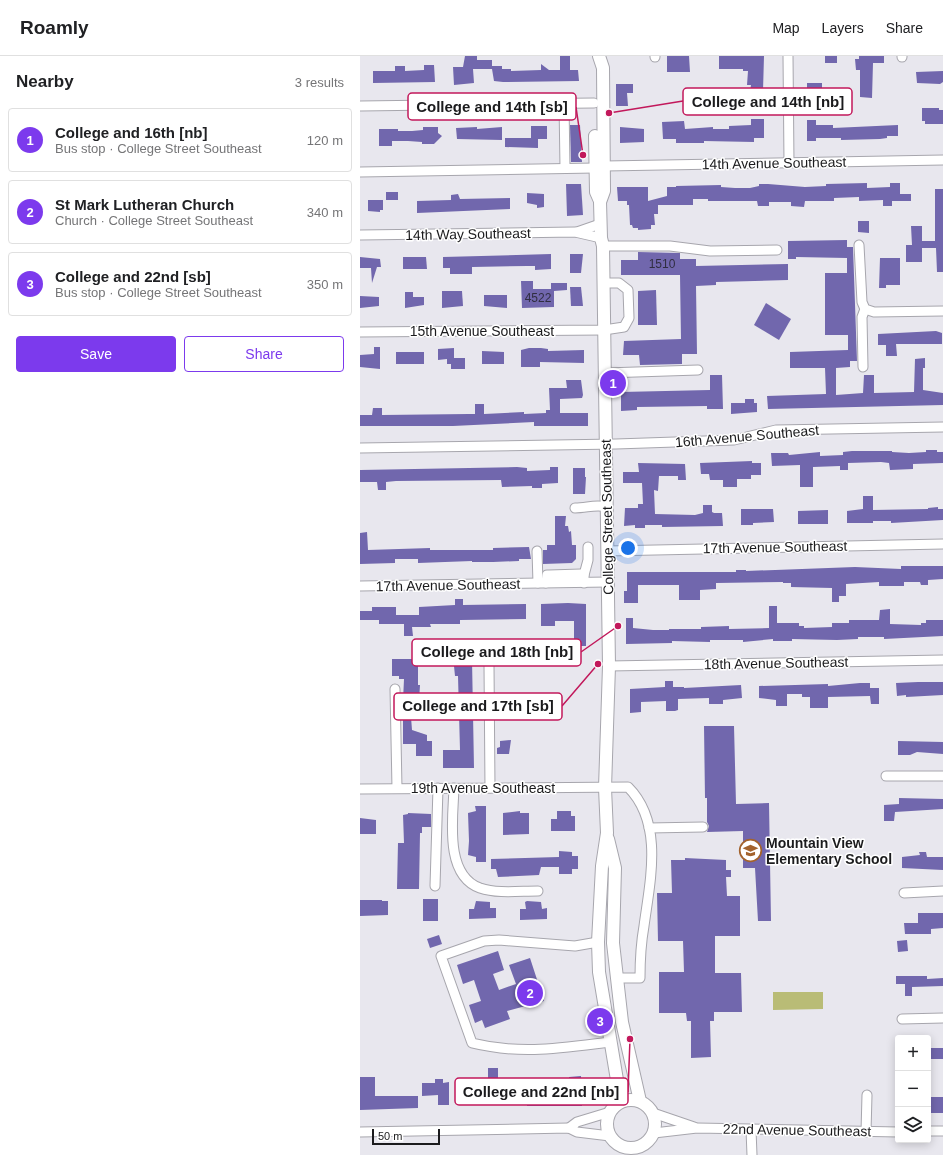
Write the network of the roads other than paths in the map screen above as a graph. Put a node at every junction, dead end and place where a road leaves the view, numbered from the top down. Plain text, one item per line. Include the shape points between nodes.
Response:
1 (788, 56) edge
2 (599, 57) edge
3 (564, 103) junction
4 (594, 103) junction
5 (360, 106) edge
6 (943, 160) edge
7 (789, 163) junction
8 (600, 167) junction
9 (565, 168) junction
10 (360, 172) edge
11 (600, 224) junction
12 (575, 232) junction
13 (360, 235) edge
14 (602, 242) junction
15 (859, 245) dead end
16 (777, 250) dead end
17 (603, 283) junction
18 (870, 310) junction
19 (943, 311) edge
20 (604, 330) junction
21 (360, 332) edge
22 (863, 367) dead end
23 (698, 370) dead end
24 (605, 373) junction
25 (943, 427) edge
26 (606, 444) junction
27 (360, 448) edge
28 (575, 508) dead end
29 (607, 508) junction
30 (943, 544) edge
31 (588, 547) dead end
32 (537, 551) dead end
33 (607, 551) junction
34 (584, 579) junction
35 (608, 582) junction
36 (542, 583) junction
37 (360, 586) edge
38 (943, 660) edge
39 (489, 665) dead end
40 (608, 666) junction
41 (395, 689) dead end
42 (886, 776) dead end
43 (943, 776) edge
44 (360, 788) edge
45 (396, 788) junction
46 (438, 788) junction
47 (454, 788) junction
48 (490, 788) junction
49 (606, 788) junction
50 (703, 827) dead end
51 (649, 828) junction
52 (607, 832) junction
53 (435, 886) dead end
54 (538, 891) dead end
55 (943, 891) edge
56 (904, 892) dead end
57 (598, 942) junction
58 (617, 978) junction
59 (943, 1018) edge
60 (902, 1019) dead end
61 (610, 1042) junction
62 (867, 1094) dead end
63 (640, 1101) junction
64 (613, 1109) junction
65 (654, 1113) junction
66 (569, 1128) junction
67 (697, 1128) junction
68 (751, 1130) junction
69 (931, 1131) edge
70 (943, 1131) edge
71 (360, 1132) edge
72 (866, 1132) junction
73 (895, 1132) edge
74 (654, 1133) junction
75 (616, 1145) edge
76 (642, 1150) edge
77 (752, 1155) edge

1 - 7 street
2 - 4 main road, College Street Southeast via 595,69
2 - 8 main road, College Street Southeast via 603,68
3 - 4 street
3 - 5 street
3 - 9 street
4 - 8 main road, College Street Southeast
6 - 7 street, 14th Avenue Southeast
7 - 8 street, 14th Avenue Southeast
8 - 9 street, 14th Avenue Southeast
8 - 11 main road, College Street Southeast via 604,191 600,202
9 - 10 street, 14th Avenue Southeast
11 - 12 street, 14th Way Southeast
11 - 14 main road, College Street Southeast
12 - 13 street, 14th Way Southeast
12 - 14 street, 14th Way Southeast
14 - 16 street, 14th Way Southeast via 710,251
14 - 17 main road, College Street Southeast
15 - 18 street via 862,302
17 - 20 main road, College Street Southeast
17 - 20 street, 15th Avenue Southeast via 619,283 628,290 629,318 624,327
18 - 19 street
18 - 22 street via 862,317
20 - 21 street, 15th Avenue Southeast
20 - 24 main road, College Street Southeast
23 - 24 street
24 - 26 main road, College Street Southeast
25 - 26 street, 16th Avenue Southeast via 776,430 734,440
26 - 27 street, 16th Avenue Southeast
26 - 29 main road, College Street Southeast
28 - 29 street via 596,505
29 - 33 main road, College Street Southeast
30 - 33 street, 17th Avenue Southeast
31 - 34 street
32 - 36 street
33 - 35 main road, College Street Southeast
34 - 35 street, 17th Avenue Southeast
34 - 36 street, 17th Avenue Southeast
35 - 40 main road, College Street Southeast
36 - 37 street, 17th Avenue Southeast
38 - 40 street, 18th Avenue Southeast
39 - 48 street
40 - 49 main road, College Street Southeast
41 - 45 street
42 - 43 street
44 - 45 street, 19th Avenue Southeast
45 - 46 street, 19th Avenue Southeast
46 - 47 street, 19th Avenue Southeast
46 - 53 street
47 - 48 street, 19th Avenue Southeast
47 - 54 street via 454,857 468,881 480,888 499,892
48 - 49 street, 19th Avenue Southeast
49 - 51 street, 19th Avenue Southeast via 628,788 643,808
49 - 52 main road, College Street Southeast
50 - 51 street
51 - 58 street via 650,886 640,978
52 - 57 main road, College Street Southeast via 602,866
52 - 58 main road, College Street Southeast via 615,868 613,943
55 - 56 street
57 - 61 main road, College Street Southeast via 599,972
57 - 61 street via 575,946 484,941 441,956 472,1043 493,1048 529,1051
58 - 63 main road, College Street Southeast via 624,1028
59 - 60 street
61 - 64 main road, College Street Southeast via 618,1086
62 - 72 street
63 - 64 main road via 627,1100
63 - 65 main road
64 - 66 street via 577,1122
64 - 75 main road via 607,1120
65 - 67 street, 22nd Avenue Southeast
65 - 74 main road
66 - 71 street
66 - 75 street via 577,1132 597,1133
67 - 68 street, 22nd Avenue Southeast
67 - 74 street, 22nd Avenue Southeast
68 - 72 street, 22nd Avenue Southeast
68 - 77 street
69 - 70 street
72 - 73 street, 22nd Avenue Southeast
74 - 76 main road
75 - 76 main road

